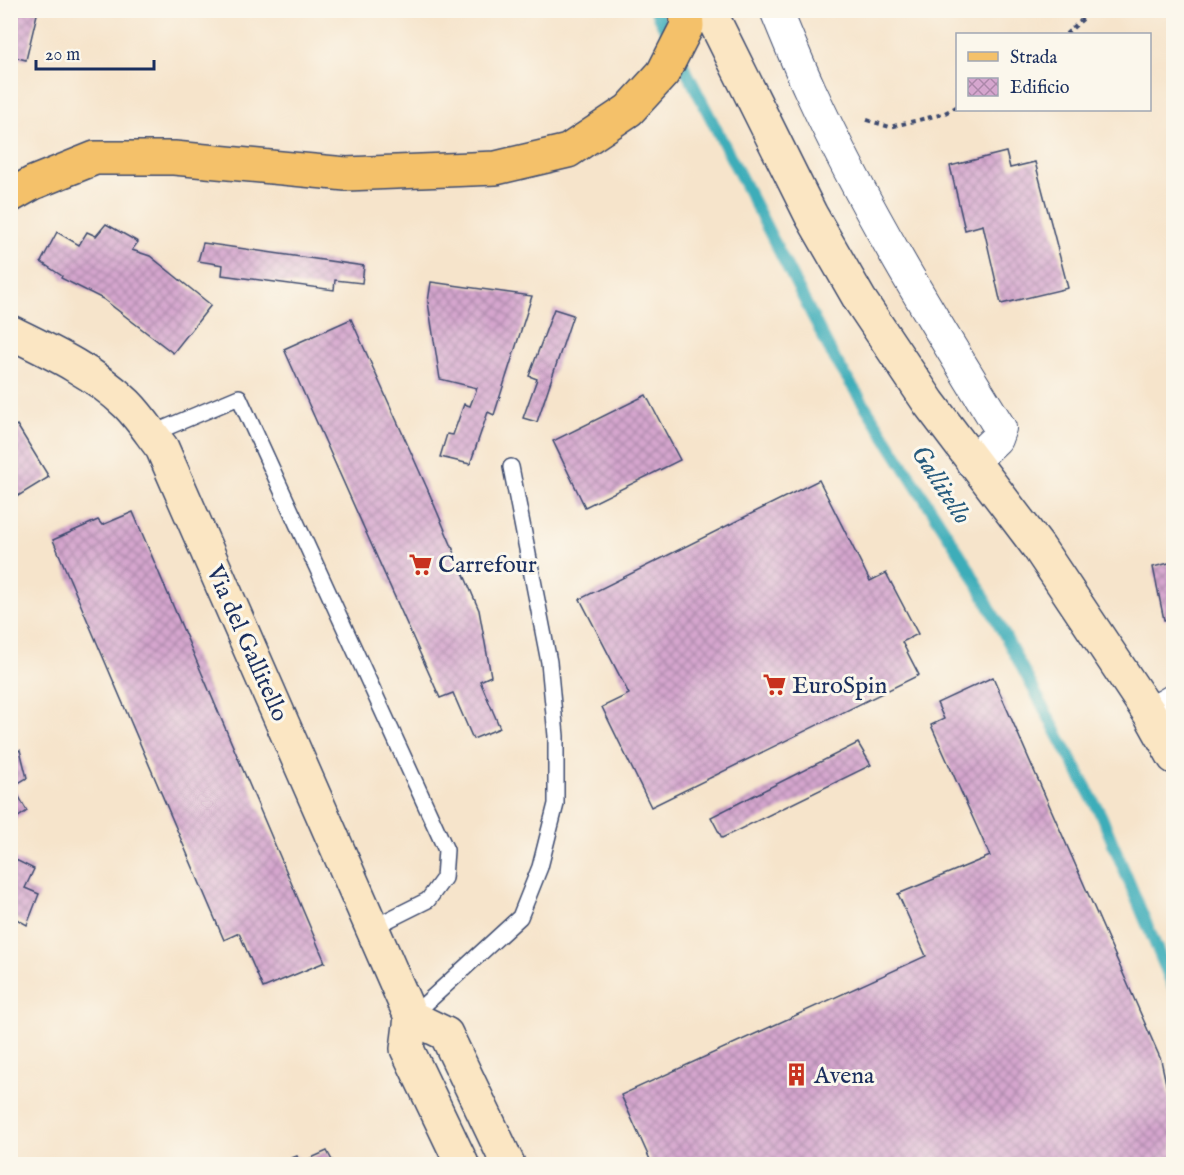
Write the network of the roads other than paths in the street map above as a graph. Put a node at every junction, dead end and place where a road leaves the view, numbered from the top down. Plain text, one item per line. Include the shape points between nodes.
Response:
1 (687, 10) edge
2 (709, 10) edge
3 (776, 10) edge
4 (10, 196) edge
5 (10, 332) edge
6 (151, 434) junction
7 (972, 462) junction
8 (511, 467) dead end
9 (1162, 707) edge
10 (1173, 758) edge
11 (372, 928) junction
12 (411, 1017) junction
13 (462, 1164) edge
14 (508, 1164) edge

1 - 4 main road via 687,26 663,73 629,110 568,152 496,168 346,174 174,158 95,158
2 - 7 street via 811,215 860,300
3 - 7 street via 859,189 928,312 1000,428 996,439
5 - 6 street, Via del Gallitello via 95,378 128,405
6 - 11 street, Via del Gallitello via 162,448 185,498
6 - 11 lane via 239,397 446,850 444,878 428,900
7 - 9 street
8 - 12 lane via 549,662 556,736 556,804 540,867 520,917
9 - 10 street
11 - 12 street, Via del Gallitello
12 - 13 street via 407,1050
12 - 14 street via 446,1034

